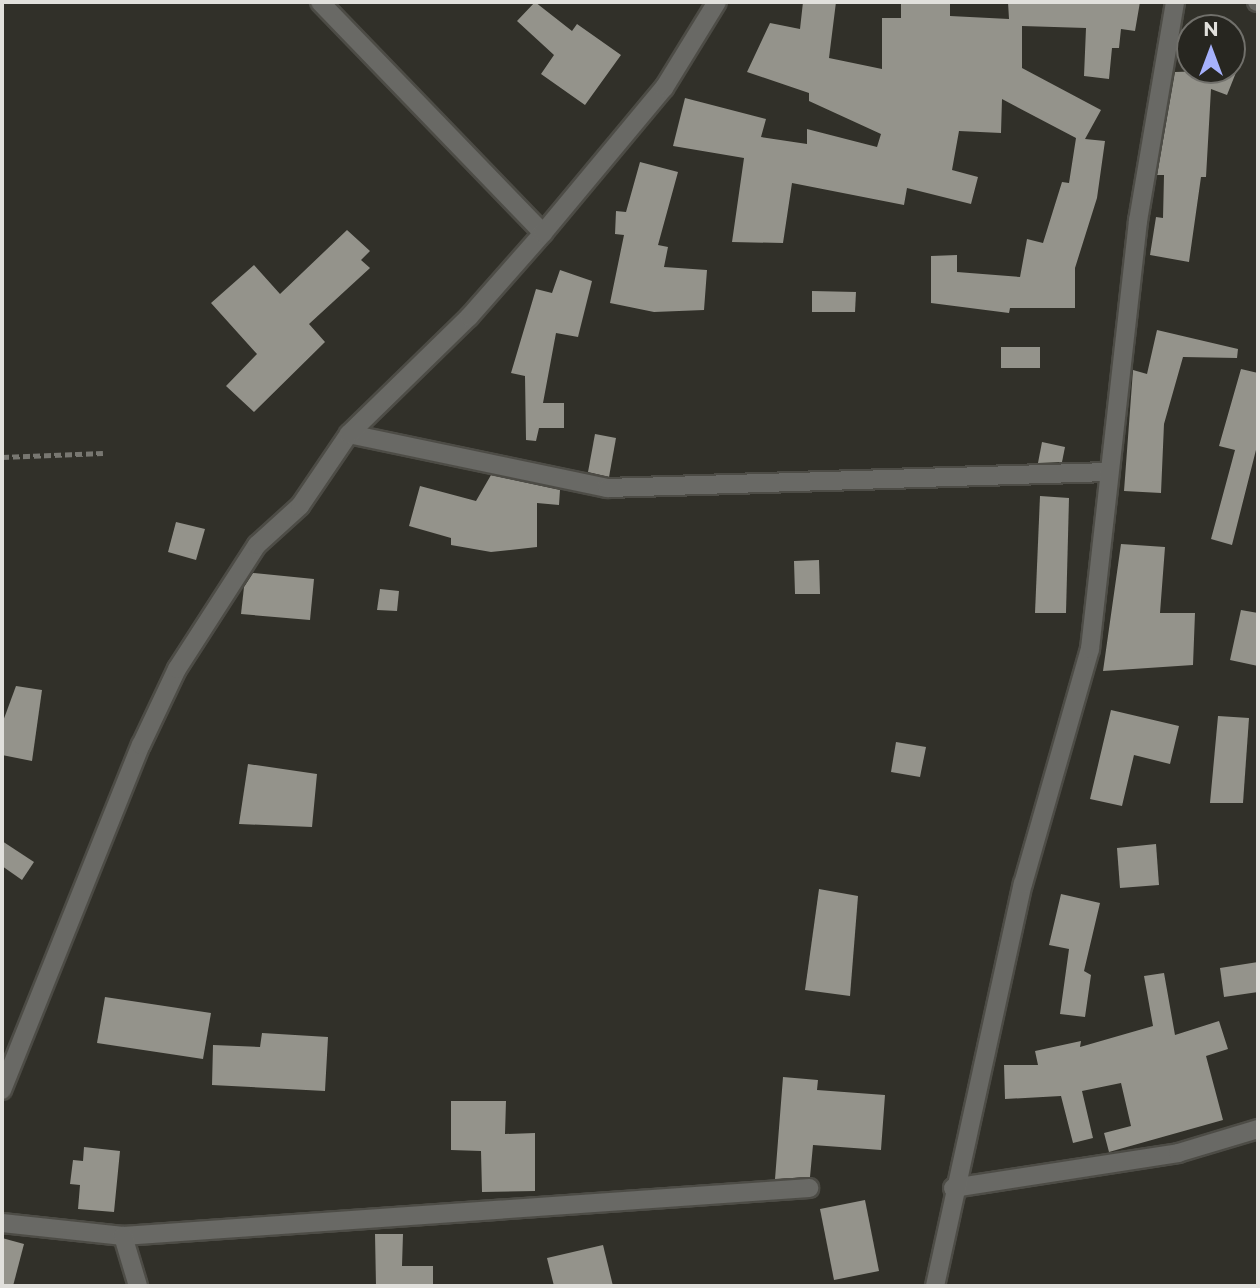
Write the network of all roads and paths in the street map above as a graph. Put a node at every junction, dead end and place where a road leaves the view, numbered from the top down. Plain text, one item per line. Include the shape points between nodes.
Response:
1 (320, 2) edge
2 (718, 2) edge
3 (1175, 2) edge
4 (543, 233) junction
5 (349, 434) junction
6 (103, 453) dead end
7 (2, 457) edge
8 (1108, 472) junction
9 (2, 1090) edge
10 (1258, 1129) edge
11 (809, 1188) dead end
12 (953, 1188) junction
13 (2, 1223) edge
14 (123, 1236) junction
15 (138, 1286) edge
16 (935, 1286) edge

1 - 4 street
2 - 4 street via 664,88
3 - 8 street via 1138,221
4 - 5 street via 469,317
5 - 8 street via 607,488
5 - 9 street via 300,506 257,545 177,669
6 - 7 path
8 - 12 street via 1090,649 1023,884
10 - 12 street via 1178,1153
11 - 14 street
12 - 16 street
13 - 14 street
14 - 15 street

